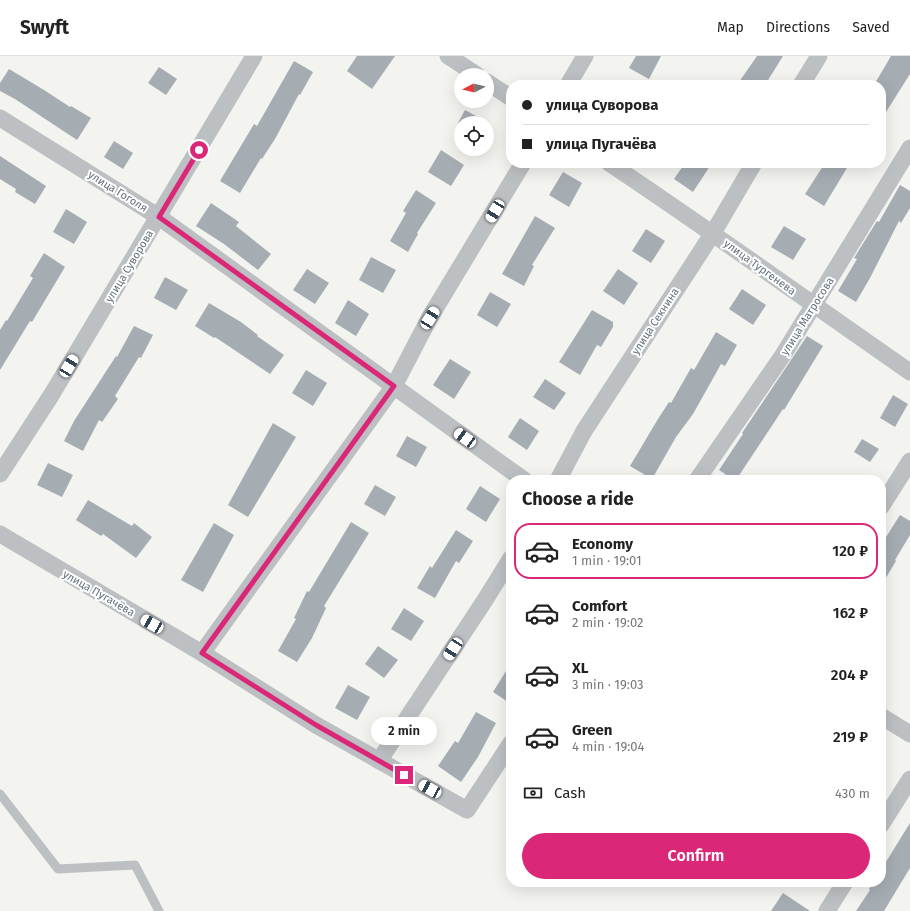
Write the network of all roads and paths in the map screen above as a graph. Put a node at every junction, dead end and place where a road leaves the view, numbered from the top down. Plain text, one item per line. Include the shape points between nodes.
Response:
1 (254, 56) edge
2 (448, 56) edge
3 (585, 56) edge
4 (819, 56) edge
5 (466, 68) edge
6 (571, 80) edge
7 (804, 80) edge
8 (494, 87) edge
9 (506, 95) edge
10 (0, 118) edge
11 (910, 148) edge
12 (520, 168) edge
13 (616, 168) edge
14 (751, 168) edge
15 (159, 217) junction
16 (713, 233) junction
17 (814, 306) junction
18 (910, 372) edge
19 (394, 386) junction
20 (910, 461) edge
21 (0, 474) edge
22 (517, 475) edge
23 (561, 475) edge
24 (700, 475) edge
25 (886, 499) edge
26 (0, 534) edge
27 (506, 566) edge
28 (202, 653) junction
29 (886, 719) edge
30 (910, 734) edge
31 (506, 751) edge
32 (379, 760) junction
33 (910, 779) edge
34 (0, 794) edge
35 (886, 817) edge
36 (842, 887) edge
37 (159, 911) edge
38 (827, 911) edge

1 - 15 street, улица Суворова
2 - 5 street
3 - 6 street
4 - 7 street
8 - 9 street
10 - 15 street, улица Гоголя
11 - 17 street, улица Матросова
12 - 19 street via 430,318
13 - 16 street, улица Тургенева
14 - 16 street, улица Секнина
15 - 19 street, улица Гоголя
15 - 21 street, улица Суворова via 52,394
16 - 17 street, улица Тургенева
16 - 23 street, улица Секнина via 584,431
17 - 18 street, улица Тургенева
17 - 24 street, улица Матросова
19 - 22 street, улица Гоголя
19 - 28 street
20 - 25 street
26 - 28 street, улица Пугачёва
27 - 32 street
28 - 32 street, улица Пугачёва via 316,725
29 - 30 street
31 - 32 street, улица Пугачёва via 467,810
33 - 35 street
34 - 37 lane via 58,868 135,865
36 - 38 street

